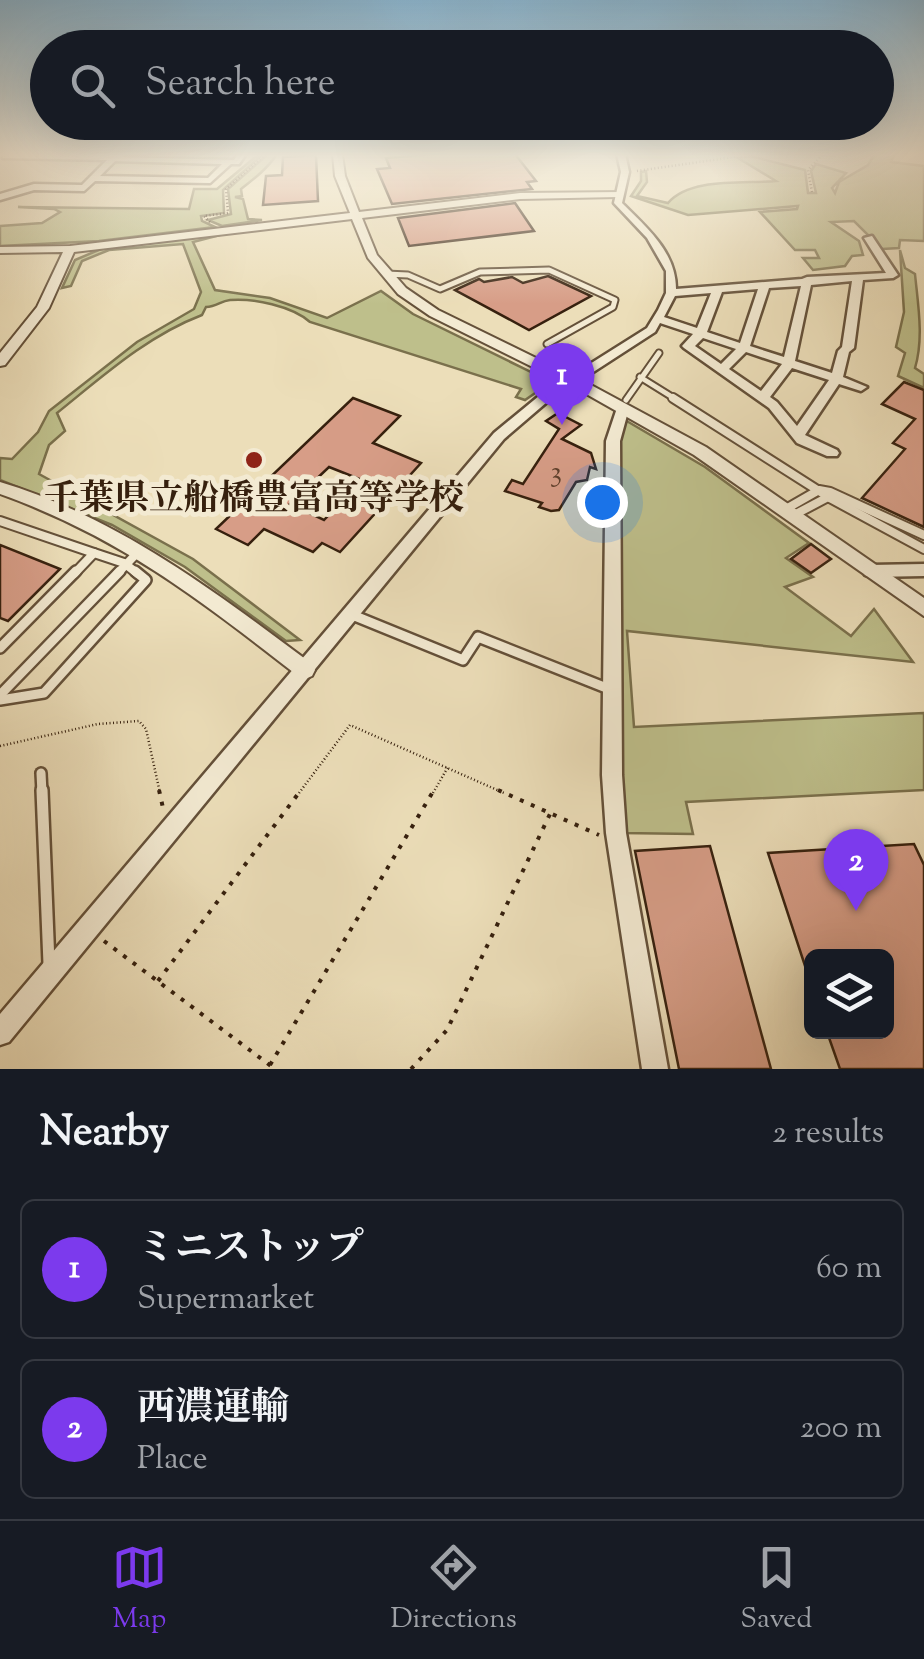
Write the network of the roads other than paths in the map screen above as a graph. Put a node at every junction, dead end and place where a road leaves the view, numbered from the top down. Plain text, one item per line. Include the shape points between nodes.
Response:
1 (350, 204) edge
2 (443, 204) edge
3 (619, 204) edge
4 (353, 213) junction
5 (869, 238) dead end
6 (70, 249) junction
7 (0, 250) edge
8 (384, 274) junction
9 (858, 277) junction
10 (807, 280) junction
11 (766, 284) junction
12 (718, 289) junction
13 (671, 293) junction
14 (658, 319) junction
15 (701, 333) junction
16 (547, 344) dead end
17 (744, 348) junction
18 (659, 353) dead end
19 (0, 362) edge
20 (789, 363) junction
21 (722, 371) junction
22 (640, 377) junction
23 (837, 378) junction
24 (572, 381) junction
25 (861, 387) dead end
26 (762, 399) junction
27 (624, 404) junction
28 (797, 436) junction
29 (832, 453) dead end
30 (0, 488) edge
31 (819, 490) junction
32 (830, 498) junction
33 (790, 512) junction
34 (0, 521) edge
35 (924, 535) edge
36 (141, 549) junction
37 (924, 549) edge
38 (94, 554) junction
39 (124, 563) junction
40 (924, 570) edge
41 (871, 571) junction
42 (924, 608) edge
43 (350, 614) junction
44 (0, 648) edge
45 (306, 670) junction
46 (612, 690) junction
47 (0, 698) edge
48 (42, 774) dead end
49 (49, 974) junction
50 (0, 1033) edge
51 (655, 1069) edge

1 - 4 street
2 - 4 street
3 - 13 street via 668,263
4 - 6 street
4 - 8 street
5 - 9 street via 893,275
6 - 7 street
6 - 19 street via 43,308
8 - 16 lane via 408,275 440,290 480,272 549,270 615,300
8 - 24 street via 434,313
9 - 10 street
9 - 23 street
10 - 11 street
10 - 20 street
11 - 12 street
11 - 17 street
12 - 13 street
12 - 15 street
13 - 14 street
14 - 15 street
14 - 24 street
15 - 17 street
15 - 21 street via 688,346
17 - 20 street
17 - 21 street
18 - 22 lane
20 - 23 street
20 - 26 street
21 - 26 street
22 - 27 lane
22 - 31 lane
23 - 25 street
23 - 28 street
24 - 27 street
24 - 43 street via 499,436
26 - 28 street
27 - 33 street
27 - 46 street via 613,441
28 - 29 street
30 - 36 street via 60,508
31 - 32 lane
31 - 33 lane
31 - 35 lane
32 - 33 lane
32 - 37 lane
33 - 41 street
34 - 38 lane
36 - 39 lane
36 - 45 street
38 - 39 lane
38 - 44 lane
39 - 47 lane
39 - 47 lane via 146,580 44,692
40 - 41 street
41 - 42 street
43 - 45 street
43 - 46 lane via 463,660 478,637
45 - 49 street
46 - 51 street via 618,843
48 - 49 lane
49 - 50 street

